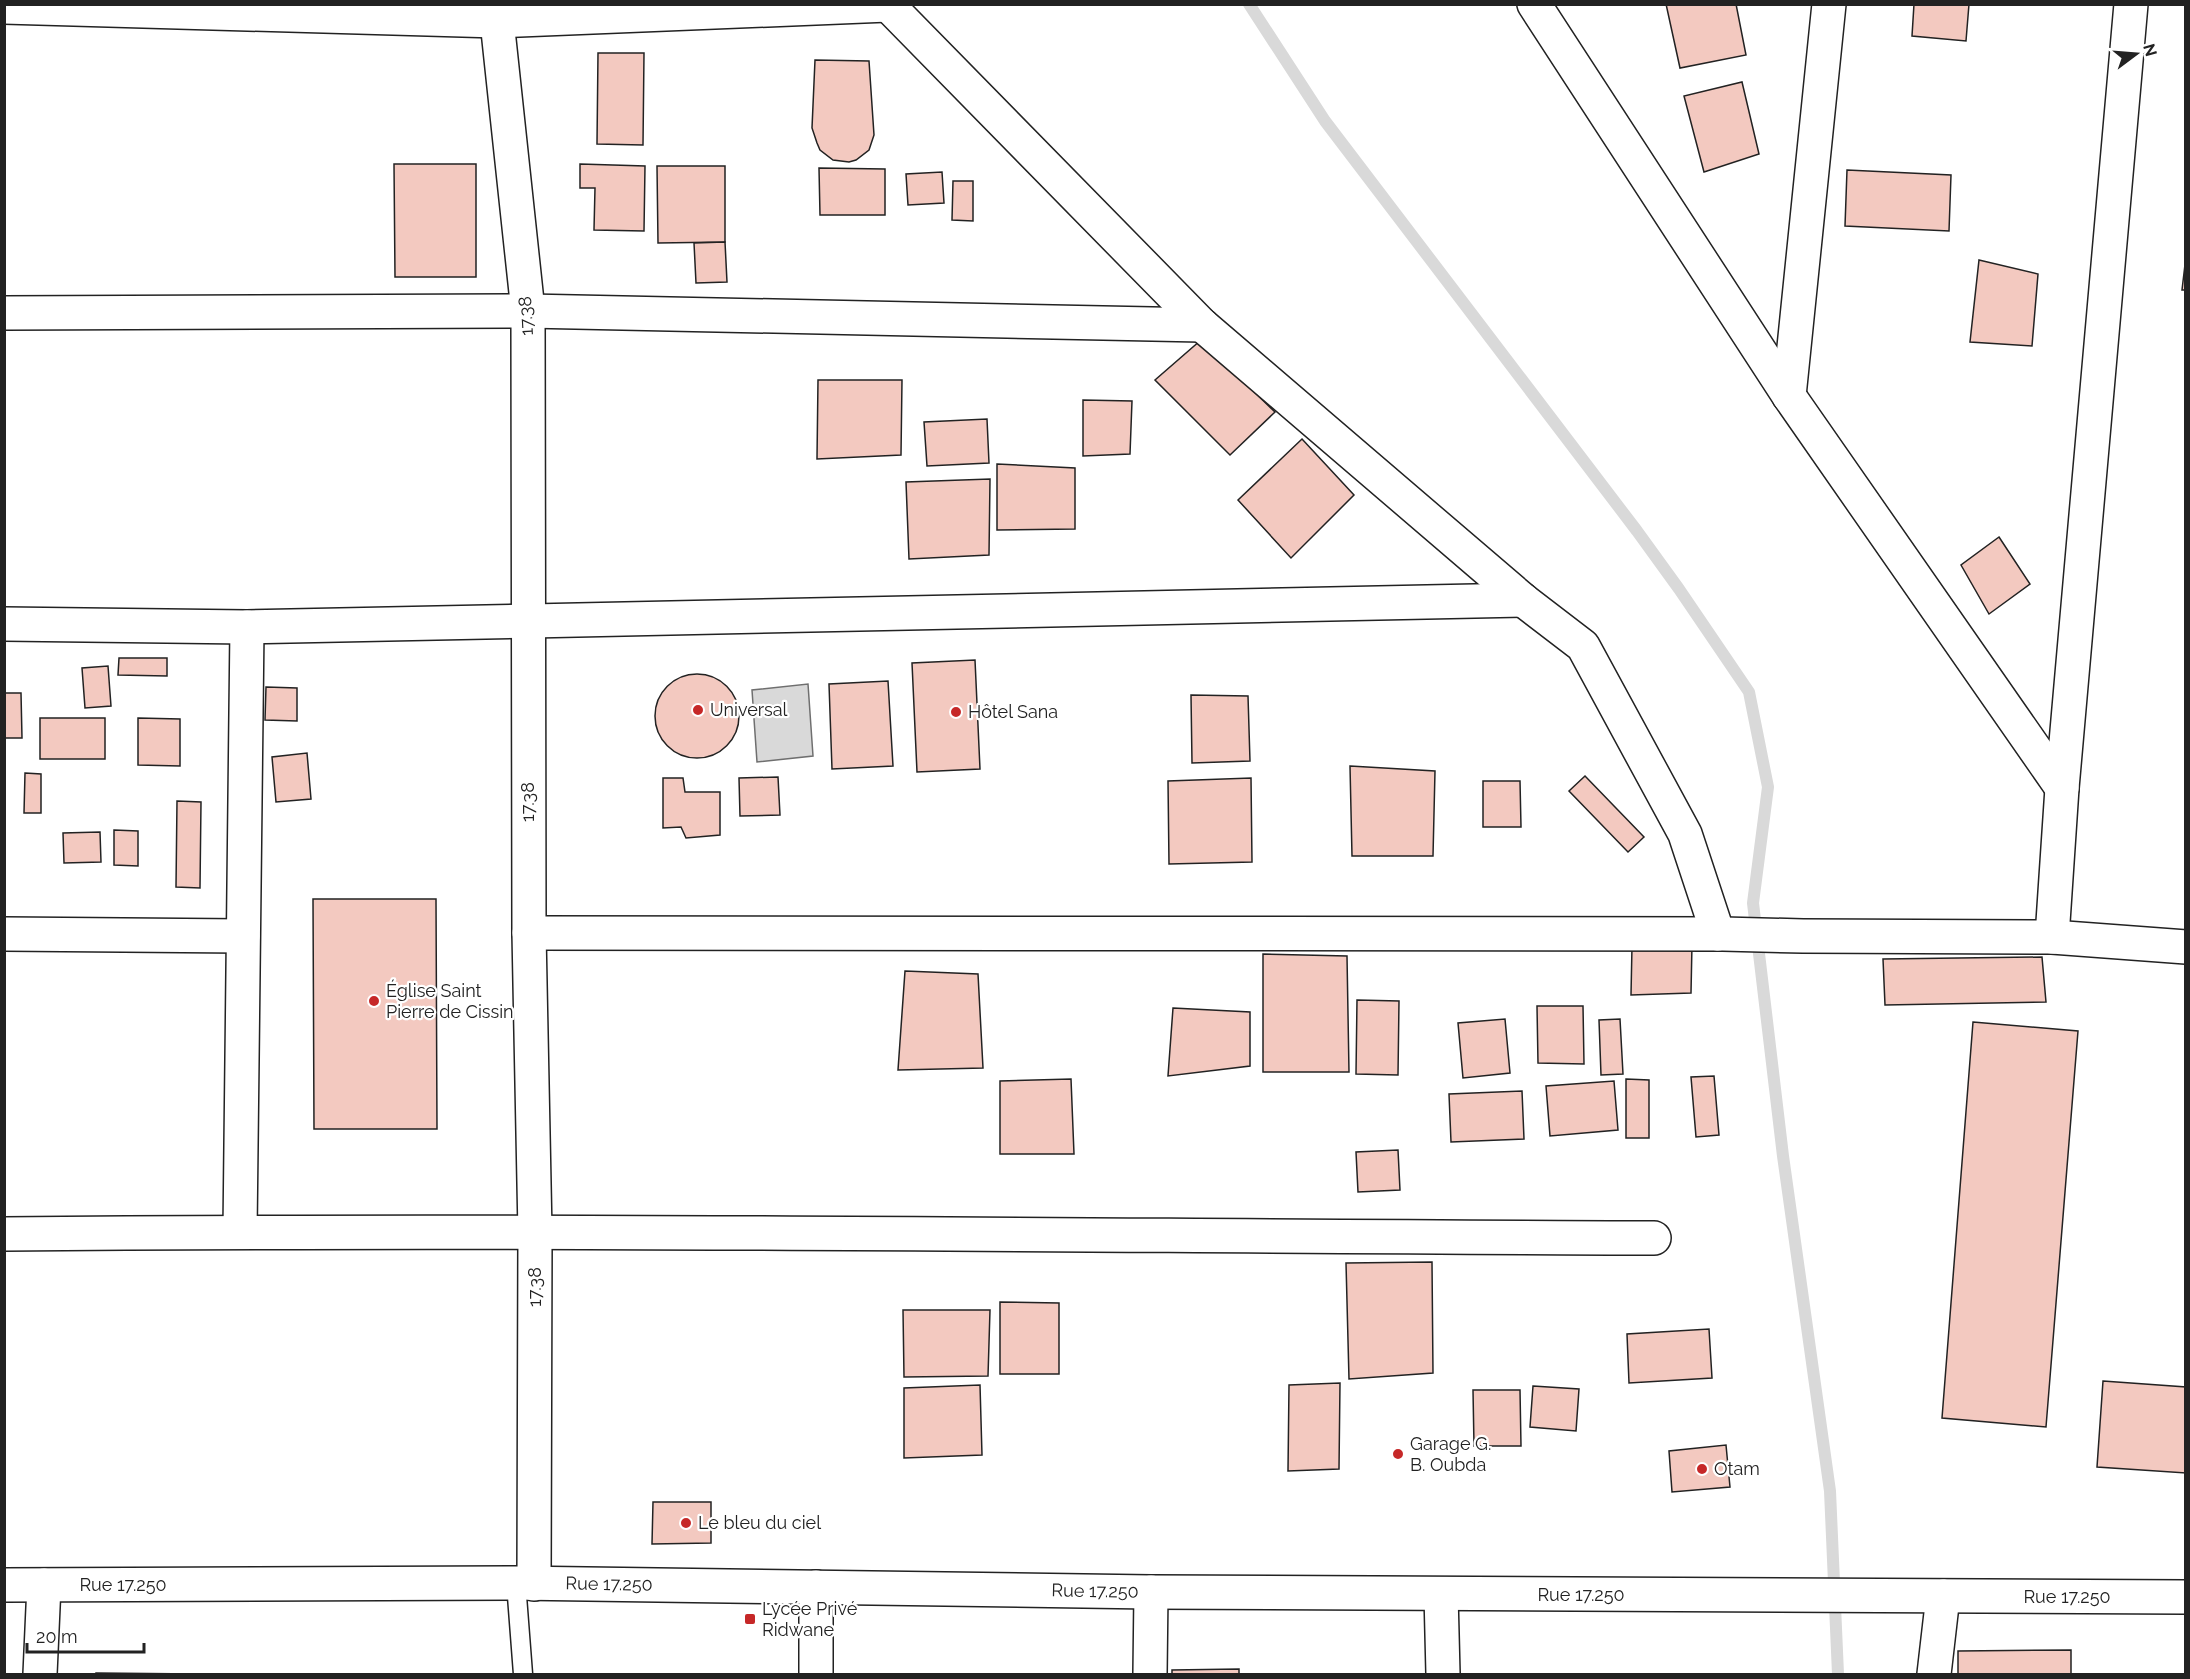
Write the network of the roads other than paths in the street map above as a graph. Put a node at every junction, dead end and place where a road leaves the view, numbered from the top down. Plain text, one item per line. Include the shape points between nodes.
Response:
1 (1534, 4) edge
2 (1829, 4) edge
3 (2131, 4) edge
4 (887, 5) edge
5 (4, 7) edge
6 (492, 13) edge
7 (528, 311) junction
8 (4, 313) edge
9 (1202, 325) junction
10 (1789, 396) junction
11 (1523, 600) junction
12 (528, 620) junction
13 (4, 624) edge
14 (247, 627) junction
15 (2062, 788) junction
16 (529, 933) junction
17 (4, 934) edge
18 (1721, 934) junction
19 (243, 936) junction
20 (2052, 937) junction
21 (2186, 947) edge
22 (240, 1232) junction
23 (535, 1233) junction
24 (4, 1234) edge
25 (1654, 1238) dead end
26 (525, 1583) junction
27 (4, 1585) edge
28 (44, 1585) junction
29 (816, 1587) junction
30 (1151, 1592) junction
31 (1441, 1594) junction
32 (1943, 1596) junction
33 (2186, 1596) edge
34 (40, 1674) edge
35 (523, 1674) edge
36 (816, 1674) edge
37 (1150, 1674) edge
38 (1443, 1674) edge
39 (1934, 1674) edge

1 - 10 street
2 - 10 street
3 - 15 street
4 - 6 street
4 - 9 street
5 - 6 street
6 - 7 street, 17.38
7 - 8 street
7 - 9 street
7 - 12 street, 17.38
9 - 11 street
10 - 15 street
11 - 12 street
11 - 18 street via 1583,646 1685,834
12 - 14 street
12 - 16 street, 17.38
13 - 14 street
14 - 19 street
15 - 20 street
16 - 18 street
16 - 23 street, 17.38
17 - 19 street
18 - 20 street
19 - 22 street
20 - 21 street
22 - 23 street
22 - 24 street
23 - 25 street
23 - 26 street, 17.38
26 - 28 street, Rue 17.250
26 - 29 street, Rue 17.250
26 - 35 lane
27 - 28 street, Rue 17.250
28 - 34 street
29 - 30 street, Rue 17.250
29 - 36 street
30 - 31 street, Rue 17.250
30 - 37 street
31 - 32 street, Rue 17.250
31 - 38 street
32 - 33 street, Rue 17.250
32 - 39 street

